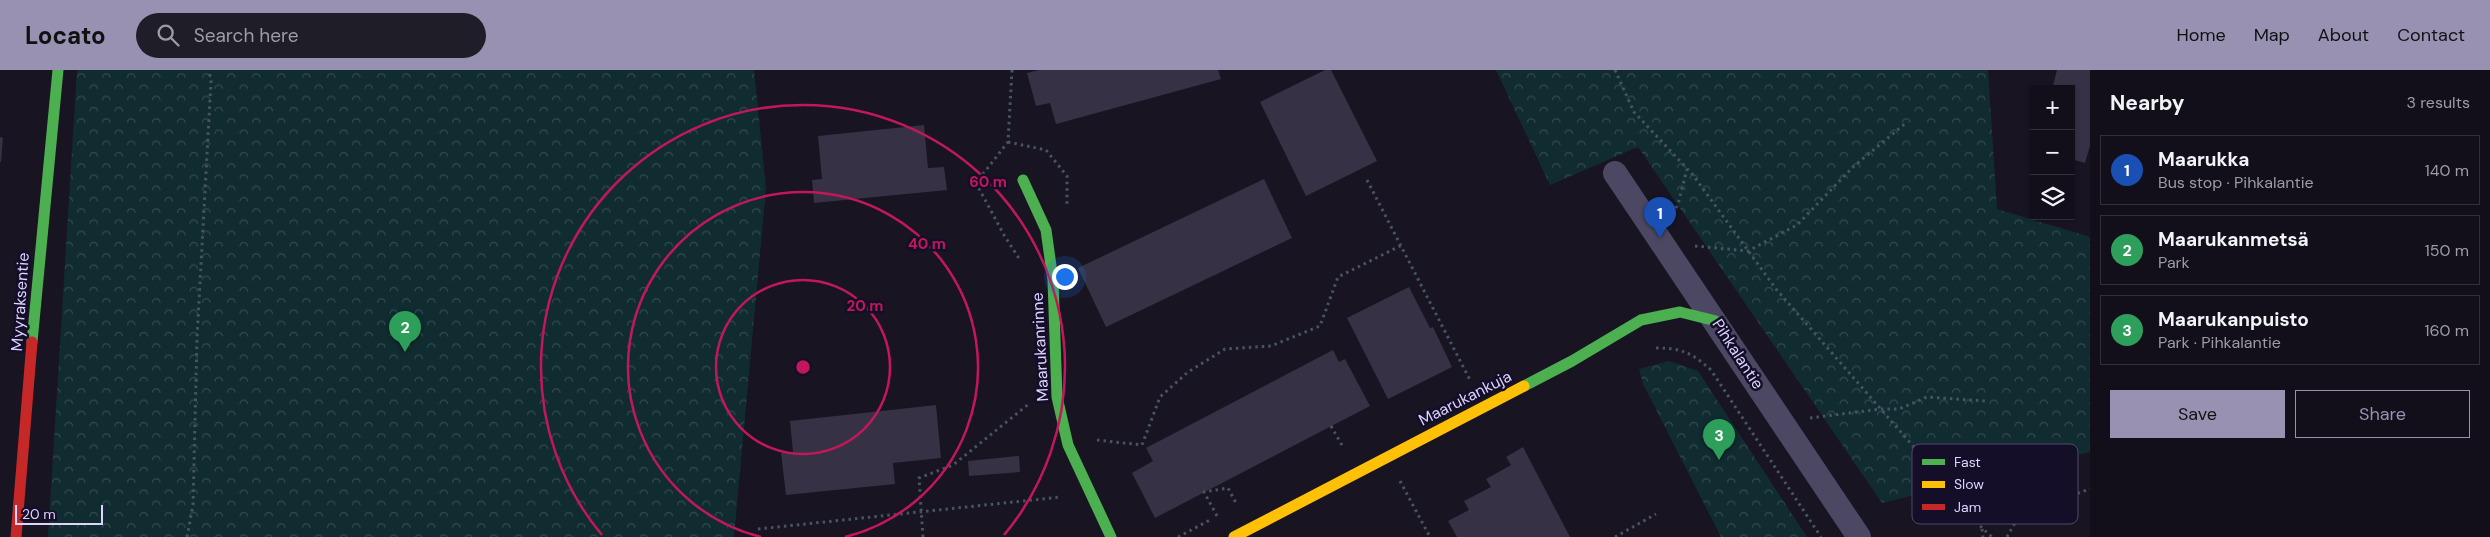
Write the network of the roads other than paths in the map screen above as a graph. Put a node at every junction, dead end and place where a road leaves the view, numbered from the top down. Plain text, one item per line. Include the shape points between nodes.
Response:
1 (58, 70) edge
2 (1614, 173) dead end
3 (1023, 180) dead end
4 (1716, 321) junction
5 (16, 537) edge
6 (1111, 537) edge
7 (1234, 537) edge
8 (1859, 537) edge

1 - 5 street, Myyraksentie
2 - 4 street, Pihkalantie
3 - 6 street, Maarukanrinne via 1046,230 1053,280 1057,397 1068,445
4 - 7 street, Maarukankuja via 1680,312 1641,320 1572,361
4 - 8 street, Pihkalantie

